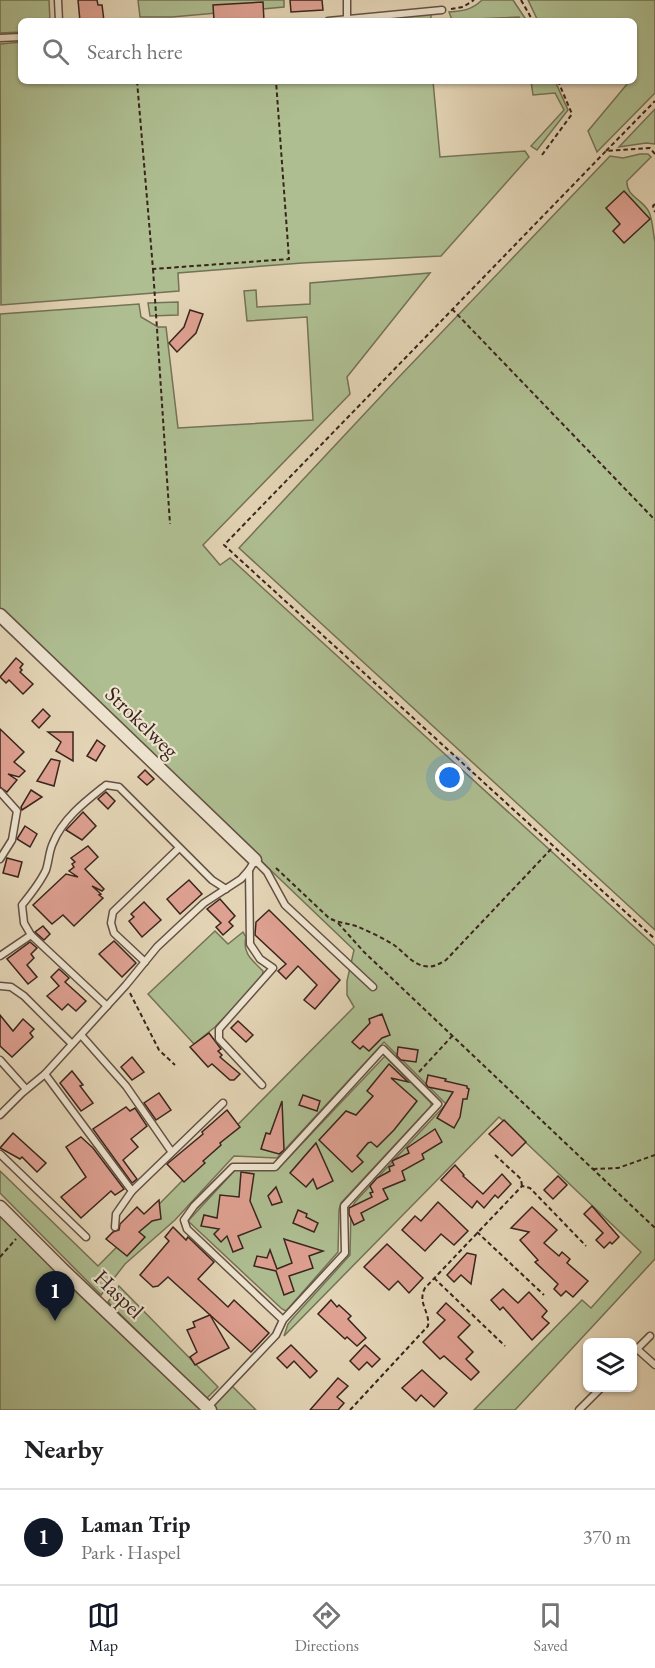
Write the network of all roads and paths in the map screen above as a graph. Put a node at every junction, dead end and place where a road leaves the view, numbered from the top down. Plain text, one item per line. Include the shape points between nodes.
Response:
1 (58, 0) edge
2 (346, 0) edge
3 (474, 0) edge
4 (521, 0) edge
5 (442, 10) joint
6 (59, 18) edge
7 (348, 18) edge
8 (358, 18) edge
9 (531, 18) edge
10 (18, 37) edge
11 (0, 38) edge
12 (136, 84) edge
13 (276, 84) edge
14 (559, 84) edge
15 (655, 101) edge
16 (606, 151) junction
17 (655, 154) edge
18 (542, 155) dead end
19 (655, 204) edge
20 (655, 213) edge
21 (153, 269) junction
22 (452, 309) junction
23 (655, 520) edge
24 (170, 524) dead end
25 (0, 615) edge
26 (0, 792) edge
27 (554, 846) junction
28 (179, 848) junction
29 (0, 859) edge
30 (252, 865) junction
31 (226, 889) junction
32 (338, 923) junction
33 (31, 935) junction
34 (655, 939) edge
35 (0, 956) edge
36 (145, 962) junction
37 (126, 985) junction
38 (0, 986) edge
39 (373, 987) dead end
40 (107, 1006) junction
41 (81, 1035) junction
42 (453, 1035) junction
43 (72, 1044) junction
44 (0, 1060) edge
45 (175, 1065) dead end
46 (45, 1074) junction
47 (413, 1078) junction
48 (262, 1085) dead end
49 (26, 1089) junction
50 (223, 1103) dead end
51 (0, 1114) edge
52 (171, 1151) junction
53 (0, 1154) edge
54 (495, 1155) dead end
55 (655, 1155) edge
56 (593, 1169) junction
57 (522, 1186) junction
58 (132, 1191) junction
59 (0, 1207) edge
60 (115, 1227) dead end
61 (655, 1228) edge
62 (23, 1231) junction
63 (477, 1232) junction
64 (86, 1237) dead end
65 (586, 1246) dead end
66 (0, 1257) edge
67 (434, 1278) junction
68 (544, 1295) dead end
69 (283, 1320) junction
70 (650, 1336) dead end
71 (505, 1346) dead end
72 (637, 1350) edge
73 (637, 1353) edge
74 (655, 1365) edge
75 (597, 1392) edge
76 (209, 1409) edge
77 (350, 1410) edge
78 (579, 1410) edge

1 - 6 lane
2 - 7 lane
3 - 5 path via 463,8
4 - 9 path
5 - 8 lane
10 - 11 lane
12 - 21 path
13 - 21 path via 289,259
14 - 18 path via 572,114
15 - 16 path
16 - 17 path via 650,148
16 - 22 path
19 - 20 path
21 - 24 path
22 - 23 path
22 - 27 path via 224,545
25 - 30 street, Strokelweg
26 - 29 lane via 17,811 12,840
27 - 32 path via 446,960 434,967 416,963 394,945 354,925
27 - 34 path
28 - 31 lane
28 - 33 lane via 119,788 106,785 66,820 53,843 46,870 22,904 24,923
28 - 36 lane via 113,912 114,933
30 - 31 lane
30 - 32 path via 269,862
30 - 39 lane via 267,872 285,905
30 - 48 lane via 250,944 260,959 273,968 219,1029 219,1039
31 - 36 lane via 204,903
32 - 42 path
33 - 35 lane
33 - 40 lane
36 - 37 lane
37 - 40 lane
37 - 45 path via 159,1050
38 - 43 lane via 11,987 24,996
40 - 41 lane
41 - 43 lane
41 - 52 lane via 126,1086
42 - 47 path
42 - 56 path
43 - 46 lane
44 - 49 lane
46 - 49 lane
46 - 58 lane
47 - 69 lane via 438,1104 344,1206 345,1253
47 - 69 lane via 383,1049 275,1167 233,1167 184,1221 187,1229
49 - 51 lane
50 - 52 lane
52 - 58 lane
53 - 64 lane
54 - 57 path via 521,1179
55 - 56 path via 618,1168
56 - 61 path
57 - 63 path
57 - 65 path via 530,1188
58 - 60 lane via 116,1214
59 - 62 street, Haspel
62 - 66 path
62 - 76 street, Haspel
63 - 67 path
63 - 68 path
67 - 71 path
67 - 77 path via 421,1302 428,1326
69 - 76 lane via 276,1335
70 - 72 lane
73 - 74 lane
75 - 78 lane

